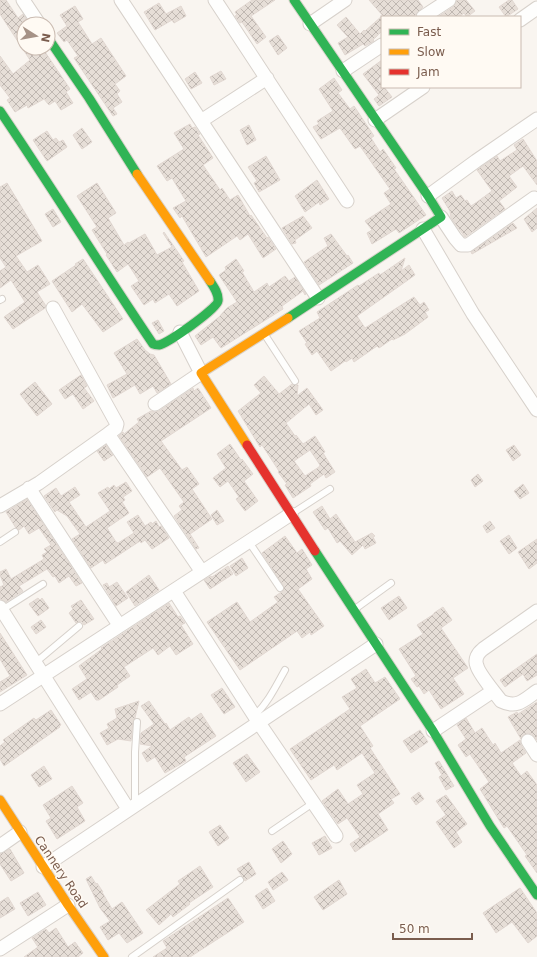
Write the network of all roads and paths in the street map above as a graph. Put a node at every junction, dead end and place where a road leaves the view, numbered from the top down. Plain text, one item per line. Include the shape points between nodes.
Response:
1 (22, 0) edge
2 (121, 0) edge
3 (215, 0) edge
4 (294, 0) edge
5 (345, 0) edge
6 (449, 0) edge
7 (537, 8) edge
8 (33, 16) edge
9 (425, 16) edge
10 (521, 19) edge
11 (310, 24) junction
12 (381, 46) edge
13 (56, 50) edge
14 (343, 71) junction
15 (267, 78) junction
16 (422, 88) edge
17 (0, 111) edge
18 (537, 119) edge
19 (375, 120) junction
20 (201, 122) junction
21 (428, 196) junction
22 (534, 198) dead end
23 (347, 201) dead end
24 (441, 217) junction
25 (423, 229) junction
26 (318, 298) junction
27 (53, 308) dead end
28 (180, 332) junction
29 (265, 333) junction
30 (201, 373) junction
31 (295, 381) dead end
32 (155, 404) dead end
33 (537, 410) edge
34 (108, 434) junction
35 (29, 488) junction
36 (330, 488) dead end
37 (0, 506) edge
38 (291, 514) junction
39 (15, 532) dead end
40 (0, 542) edge
41 (249, 542) junction
42 (202, 572) junction
43 (391, 583) dead end
44 (43, 584) dead end
45 (280, 588) dead end
46 (174, 591) junction
47 (1, 609) edge
48 (354, 610) junction
49 (537, 611) edge
50 (119, 625) junction
51 (79, 626) dead end
52 (376, 644) junction
53 (35, 663) junction
54 (285, 670) dead end
55 (43, 676) junction
56 (494, 690) junction
57 (537, 691) edge
58 (0, 704) edge
59 (257, 719) junction
60 (137, 722) dead end
61 (432, 731) junction
62 (528, 741) dead end
63 (537, 755) edge
64 (0, 800) edge
65 (313, 803) junction
66 (132, 806) junction
67 (272, 831) dead end
68 (20, 832) junction
69 (336, 836) dead end
70 (0, 846) edge
71 (43, 866) junction
72 (240, 880) dead end
73 (537, 895) edge
74 (68, 905) junction
75 (0, 949) edge
76 (104, 957) edge
77 (132, 957) edge

1 - 8 street
2 - 20 street
3 - 15 street
4 - 11 street
5 - 11 street
6 - 9 street
7 - 10 street
11 - 14 street
12 - 14 street
13 - 28 street via 219,297 217,306
14 - 19 street
15 - 20 street
15 - 23 street
16 - 19 street
17 - 28 street via 151,342 161,345
18 - 21 street
19 - 21 street
20 - 26 street
21 - 24 street
22 - 24 street via 468,245 461,245
24 - 25 street
25 - 26 street
25 - 33 street via 473,314
26 - 29 street
27 - 34 street via 117,421 116,428
28 - 30 street
29 - 30 street
29 - 31 lane
30 - 32 street
30 - 38 street
34 - 35 street
34 - 42 street
35 - 37 street
35 - 50 street
36 - 38 lane
38 - 41 street
38 - 48 street
39 - 40 lane
41 - 42 street
41 - 45 lane
42 - 46 street
43 - 48 lane
44 - 47 lane
46 - 50 street
46 - 59 street
47 - 53 street
48 - 52 street
49 - 56 street via 479,653 476,658 476,666
50 - 55 street
51 - 53 lane
52 - 59 street
52 - 61 street
53 - 55 street
54 - 59 lane
55 - 58 street
55 - 66 street
56 - 57 street via 501,701 512,705 519,704
56 - 61 street
59 - 65 street
59 - 66 street
60 - 66 lane
61 - 73 street via 490,826
62 - 63 street
64 - 68 street, Cannery Road
65 - 67 lane
65 - 69 street
66 - 71 street
68 - 70 street
68 - 71 street, Cannery Road
71 - 74 street, Cannery Road
72 - 77 lane
74 - 75 street
74 - 76 street, Cannery Road

